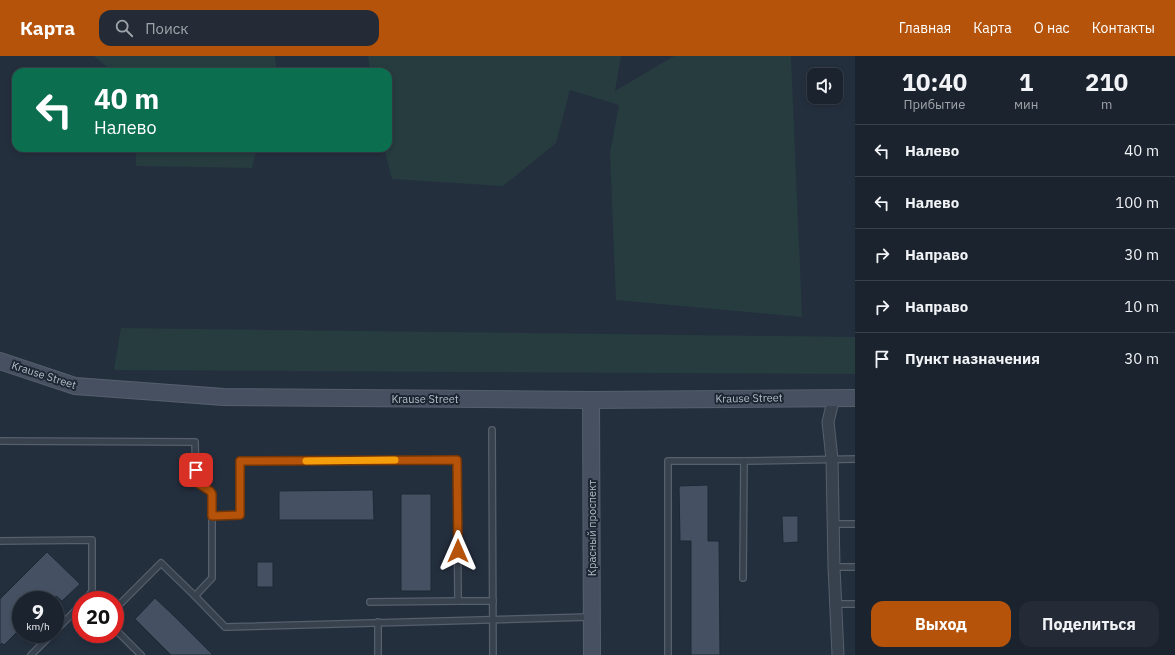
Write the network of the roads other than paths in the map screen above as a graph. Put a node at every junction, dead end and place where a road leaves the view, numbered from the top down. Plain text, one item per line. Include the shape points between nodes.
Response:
1 (0, 361) edge
2 (834, 397) junction
3 (855, 398) edge
4 (591, 400) junction
5 (492, 430) dead end
6 (0, 442) edge
7 (832, 459) junction
8 (855, 459) edge
9 (744, 461) junction
10 (212, 516) junction
11 (834, 524) junction
12 (855, 524) edge
13 (0, 541) edge
14 (834, 567) junction
15 (855, 567) edge
16 (743, 578) dead end
17 (92, 591) edge
18 (194, 596) junction
19 (124, 600) edge
20 (458, 601) junction
21 (493, 601) junction
22 (370, 602) dead end
23 (836, 604) junction
24 (855, 604) edge
25 (72, 614) edge
26 (592, 616) junction
27 (493, 619) junction
28 (64, 622) edge
29 (378, 622) junction
30 (124, 638) edge
31 (43, 643) edge
32 (31, 655) edge
33 (141, 655) edge
34 (378, 655) edge
35 (493, 655) edge
36 (592, 655) edge
37 (668, 655) edge
38 (838, 655) edge

1 - 4 main road, Krause Street via 75,386 224,397
2 - 3 main road, Krause Street
2 - 4 main road, Krause Street
2 - 7 street via 828,422
4 - 26 main road, Красный проспект
5 - 21 lane
6 - 10 lane via 192,440 196,445 196,482 211,492
7 - 8 lane
7 - 9 lane
7 - 11 street
9 - 16 lane
9 - 37 lane via 668,461
10 - 18 lane via 212,578
10 - 20 lane via 240,515 240,461 457,460
11 - 12 lane
11 - 14 street
13 - 17 lane via 92,540
14 - 15 lane
14 - 23 street
18 - 19 lane via 161,563
18 - 29 lane via 225,627
20 - 21 lane
20 - 22 lane
21 - 27 lane
23 - 24 lane
23 - 38 street
25 - 28 lane
26 - 27 lane
26 - 36 main road, Красный проспект
27 - 29 lane
27 - 35 lane
29 - 34 lane
30 - 33 lane
31 - 32 lane

